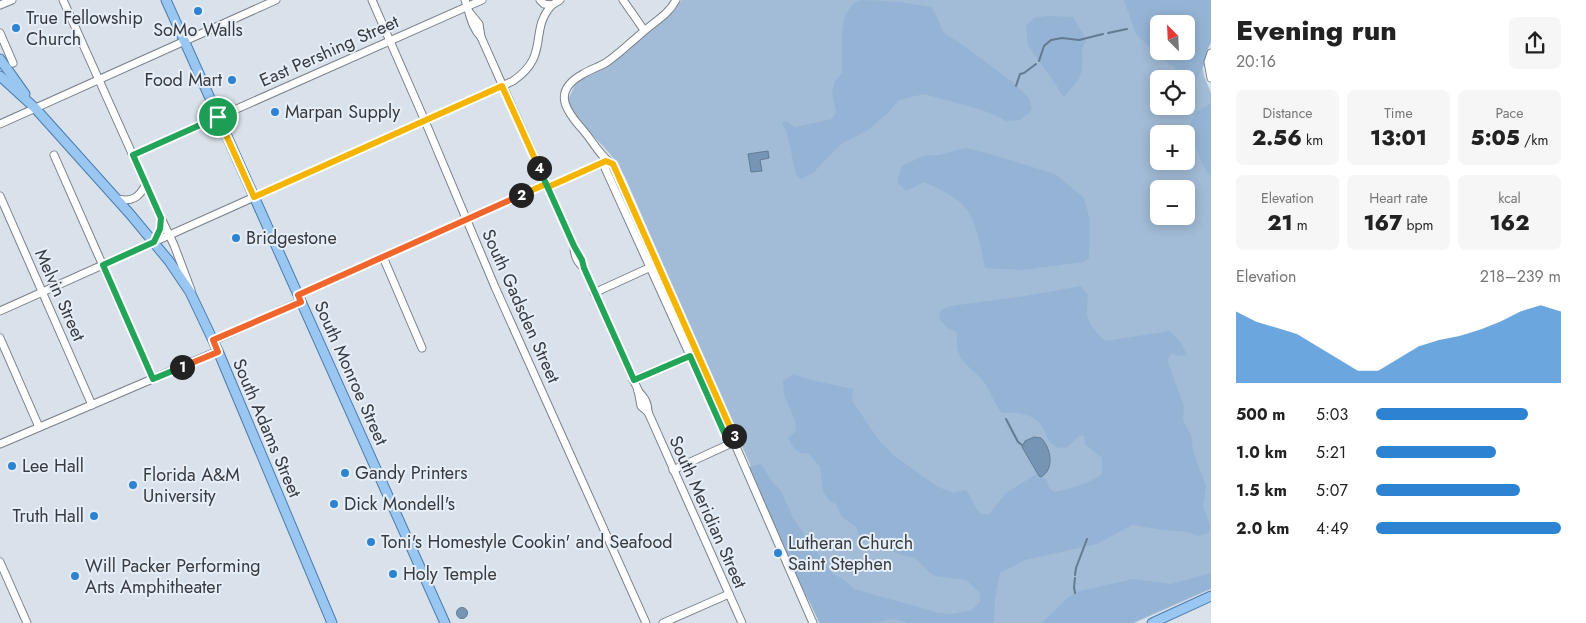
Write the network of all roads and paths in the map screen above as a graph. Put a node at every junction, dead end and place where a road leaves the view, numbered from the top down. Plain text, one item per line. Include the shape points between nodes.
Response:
1 (12, 0) edge
2 (63, 0) edge
3 (166, 0) edge
4 (276, 0) edge
5 (372, 0) edge
6 (482, 0) edge
7 (540, 0) edge
8 (560, 0) edge
9 (623, 0) edge
10 (676, 0) edge
11 (0, 5) edge
12 (552, 5) junction
13 (467, 6) edge
14 (644, 30) junction
15 (0, 33) edge
16 (184, 41) junction
17 (390, 41) junction
18 (1211, 53) edge
19 (0, 59) edge
20 (13, 63) dead end
21 (0, 76) edge
22 (1211, 78) edge
23 (99, 80) junction
24 (502, 86) junction
25 (35, 108) junction
26 (218, 117) junction
27 (425, 121) junction
28 (0, 124) edge
29 (133, 155) junction
30 (54, 156) dead end
31 (606, 161) junction
32 (146, 184) junction
33 (547, 186) junction
34 (0, 196) edge
35 (254, 197) junction
36 (116, 199) junction
37 (161, 218) junction
38 (467, 219) junction
39 (170, 235) junction
40 (154, 242) junction
41 (383, 257) junction
42 (658, 264) junction
43 (103, 265) junction
44 (650, 268) junction
45 (42, 292) junction
46 (594, 292) junction
47 (299, 298) junction
48 (196, 304) junction
49 (0, 311) edge
50 (0, 338) edge
51 (213, 340) junction
52 (422, 348) dead end
53 (218, 352) junction
54 (694, 354) junction
55 (153, 379) junction
56 (634, 380) junction
57 (92, 405) junction
58 (40, 427) junction
59 (734, 442) junction
60 (0, 444) edge
61 (673, 470) junction
62 (0, 562) edge
63 (729, 594) junction
64 (1210, 599) edge
65 (27, 623) edge
66 (332, 623) edge
67 (444, 623) edge
68 (646, 623) edge
69 (663, 623) edge
70 (742, 623) edge
71 (813, 623) edge
72 (1152, 623) edge

1 - 11 street
2 - 23 street, South Adams Street
3 - 16 main road, South Monroe Street
4 - 16 street
5 - 17 street, South Gadsden Street
6 - 13 street, East Pershing Street
7 - 12 street
8 - 12 street
9 - 14 street
10 - 14 street via 668,11
12 - 24 street via 543,20 532,64 522,75
13 - 17 street, East Pershing Street
13 - 24 street, South Meridian Street via 473,26
14 - 31 street via 607,62 576,79 564,98 571,117
15 - 20 street
16 - 23 street
16 - 26 main road, South Monroe Street
17 - 26 street, East Pershing Street
17 - 27 street, South Gadsden Street
18 - 22 street via 1208,62
19 - 25 main road
21 - 25 main road
23 - 25 street
23 - 29 street, South Adams Street
24 - 27 street
24 - 33 street, South Meridian Street
25 - 28 street
25 - 36 main road
26 - 29 street, East Pershing Street
26 - 35 main road, South Monroe Street
27 - 35 street
27 - 38 street, South Gadsden Street
29 - 32 street, South Adams Street
30 - 43 street
31 - 33 street
31 - 42 street via 613,164
31 - 44 street via 605,168
32 - 36 street via 135,198 126,201
32 - 37 street, South Adams Street
33 - 38 street
33 - 46 street, South Meridian Street via 574,246 574,254
34 - 45 street, Melvin Street
35 - 39 street
35 - 47 main road, South Monroe Street
36 - 40 main road
37 - 39 street, South Adams Street
37 - 40 street
38 - 41 street
38 - 68 street, South Gadsden Street
39 - 40 street
39 - 48 street, South Adams Street
40 - 43 street
40 - 48 main road
41 - 47 street
41 - 52 street
42 - 44 street
42 - 54 street
43 - 45 street
43 - 55 street
44 - 46 street
44 - 54 street
45 - 49 street
45 - 57 street, Melvin Street
46 - 56 street, South Meridian Street
47 - 51 street
47 - 67 main road, South Monroe Street
48 - 51 main road, South Adams Street
50 - 58 street
51 - 53 main road, South Adams Street
53 - 55 street
53 - 66 main road, South Adams Street
54 - 56 street
54 - 59 street via 726,437
55 - 57 street
56 - 61 street, South Meridian Street via 641,406 648,412
57 - 58 street
58 - 60 street
59 - 61 street
59 - 71 street
61 - 63 street, South Meridian Street
62 - 65 street
63 - 69 street
63 - 70 street, South Meridian Street
64 - 72 main road

